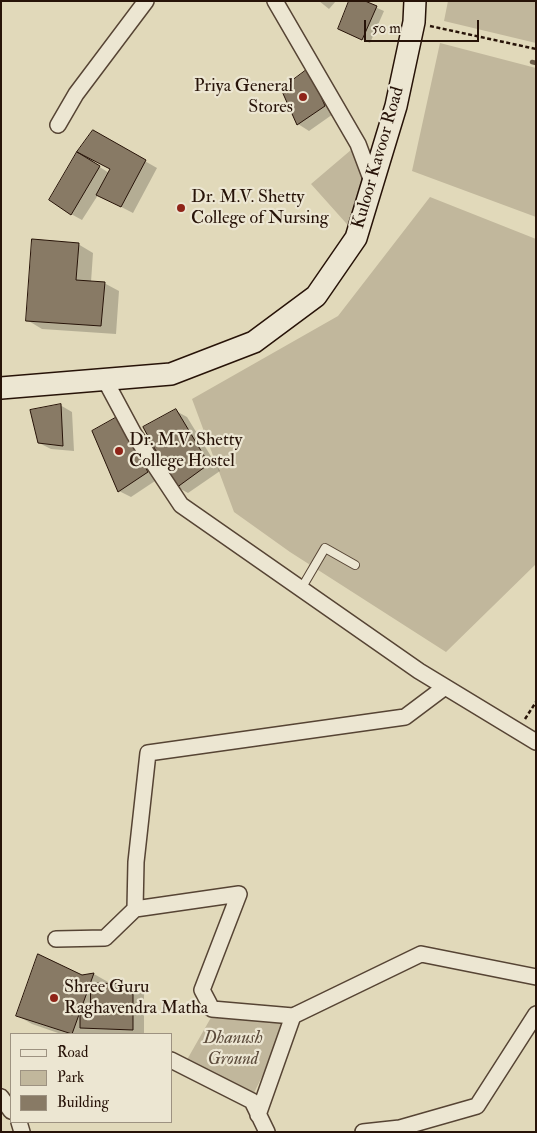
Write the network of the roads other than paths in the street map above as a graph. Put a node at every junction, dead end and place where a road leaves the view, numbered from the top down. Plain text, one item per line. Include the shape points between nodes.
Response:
1 (146, 1) edge
2 (275, 1) edge
3 (415, 1) edge
4 (58, 125) dead end
5 (374, 186) junction
6 (105, 380) junction
7 (1, 388) edge
8 (355, 565) dead end
9 (301, 589) junction
10 (445, 687) junction
11 (536, 742) edge
12 (136, 909) junction
13 (56, 939) dead end
14 (536, 977) edge
15 (536, 1014) edge
16 (293, 1016) junction
17 (172, 1060) edge
18 (1, 1098) edge
19 (10, 1110) edge
20 (258, 1115) junction
21 (267, 1132) edge
22 (363, 1132) edge

1 - 4 street via 76,94
2 - 5 street via 358,144
3 - 5 main road, Kuloor Kavoor Road via 414,22 396,106
5 - 6 main road, Kuloor Kavoor Road via 356,238 316,296 254,342 171,374
6 - 7 main road, Kuloor Kavoor Road
6 - 9 street via 134,434 181,505
8 - 9 lane via 325,548
9 - 10 street
10 - 11 street
10 - 12 street via 405,717 148,753 136,862
12 - 13 street via 105,938
12 - 16 street via 239,894 202,990 212,1009
14 - 16 street via 421,954
15 - 22 street via 477,1106 400,1128
16 - 20 street
17 - 20 street via 245,1096 252,1101
18 - 19 street
20 - 21 street

